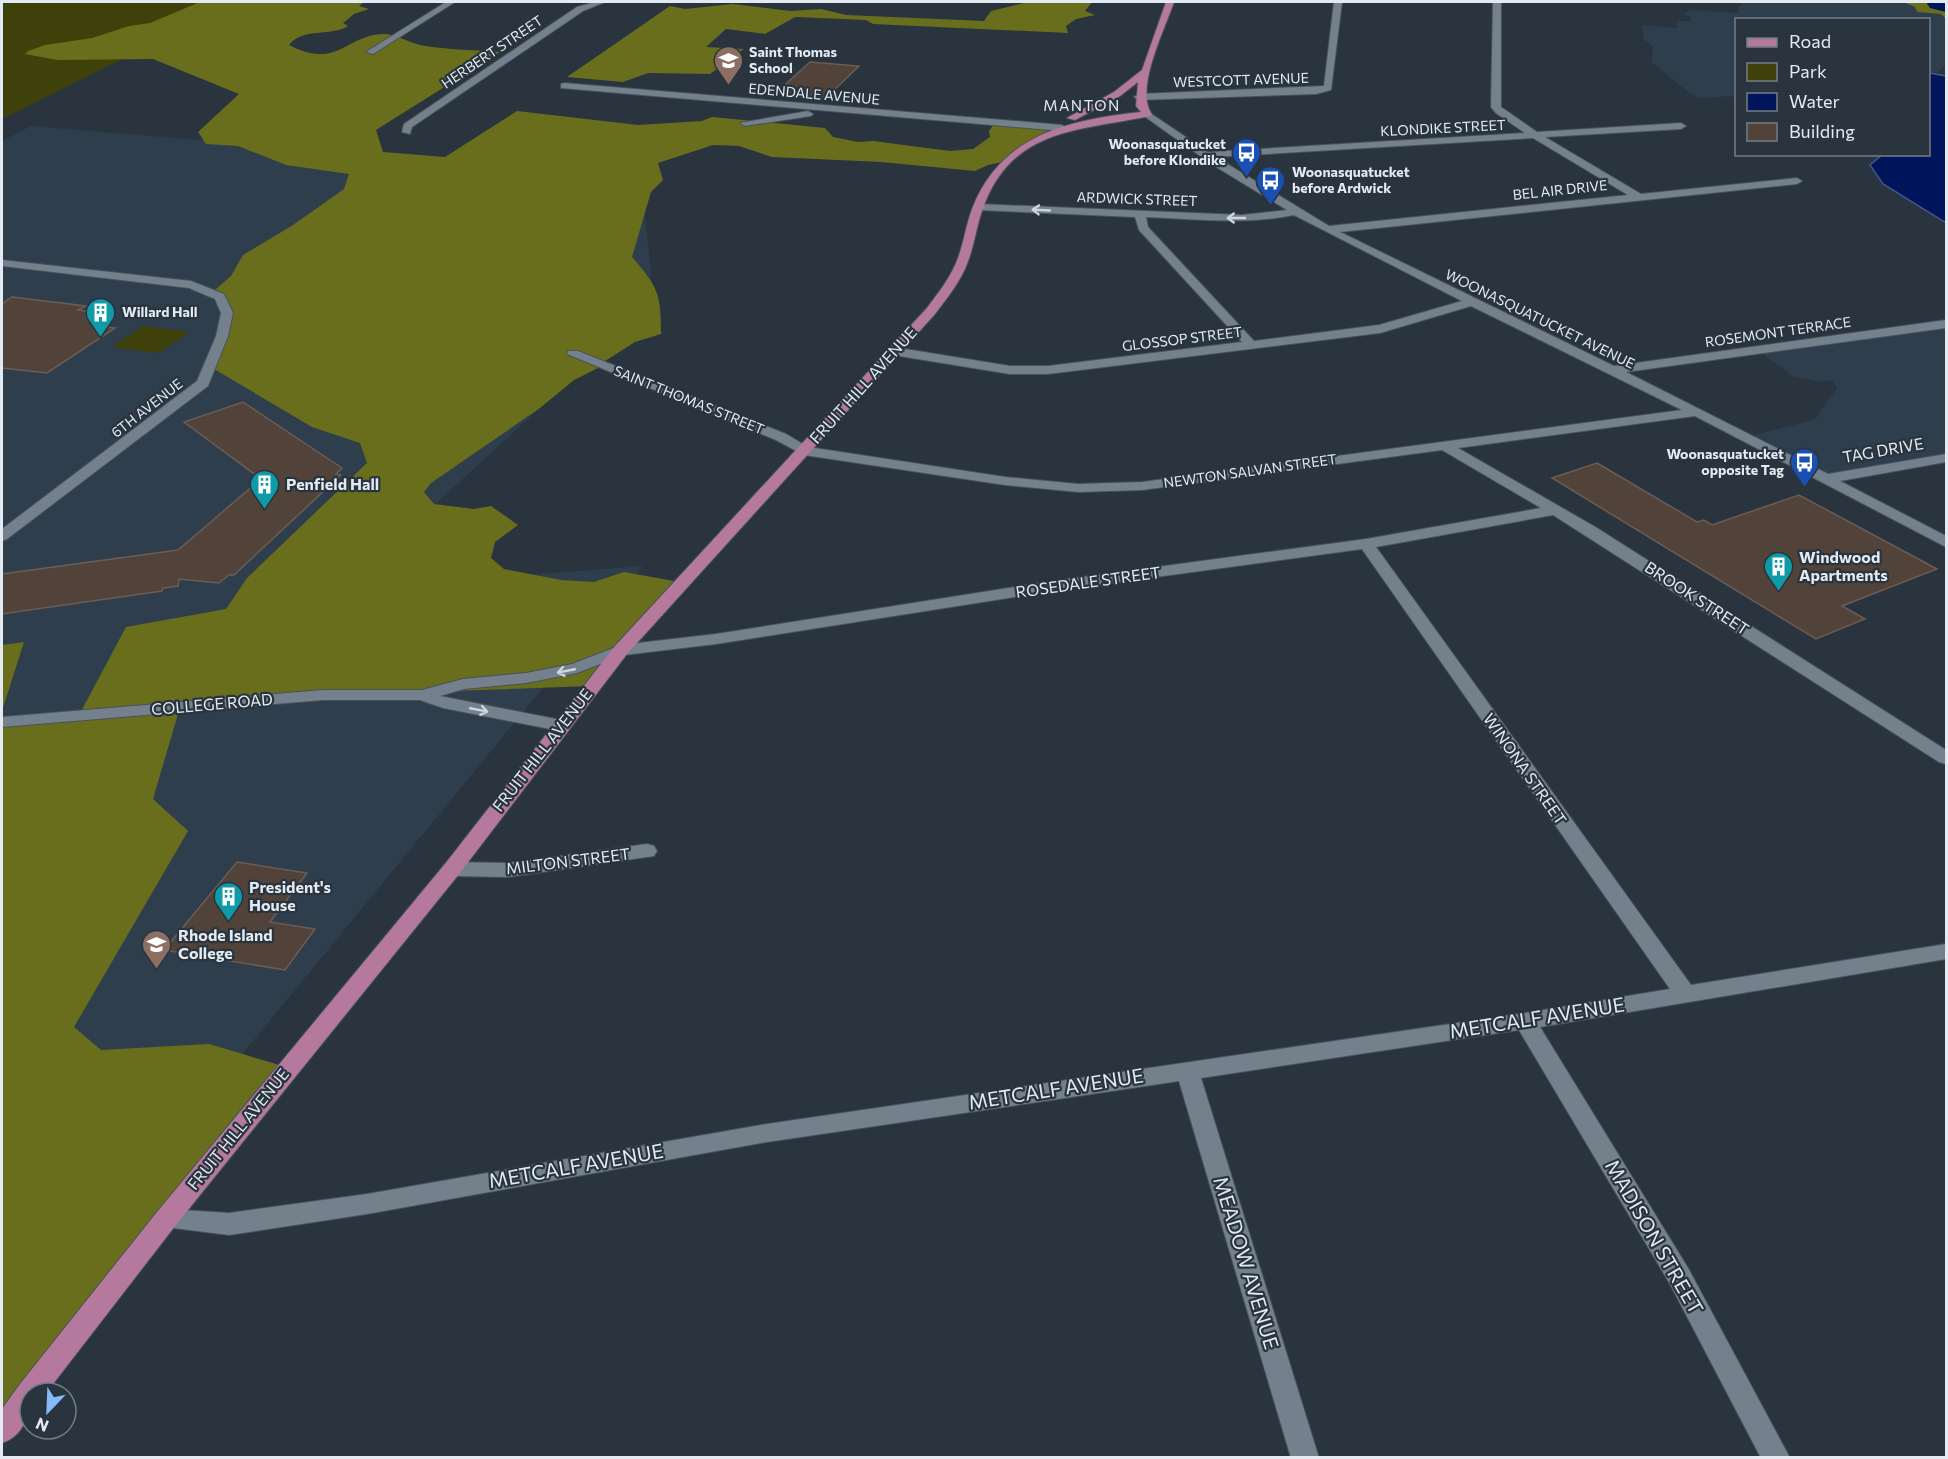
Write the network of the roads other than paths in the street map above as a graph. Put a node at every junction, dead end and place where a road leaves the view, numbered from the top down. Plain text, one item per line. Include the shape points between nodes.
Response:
1 (451, 2) edge
2 (601, 2) edge
3 (1170, 2) edge
4 (1338, 2) edge
5 (1497, 2) edge
6 (370, 52) dead end
7 (1146, 72) junction
8 (564, 86) dead end
9 (1140, 98) junction
10 (833, 109) junction
11 (1147, 114) junction
12 (745, 123) dead end
13 (1681, 126) dead end
14 (1062, 128) junction
15 (407, 132) dead end
16 (1536, 136) junction
17 (1206, 155) junction
18 (1797, 182) dead end
19 (1638, 197) junction
20 (978, 207) junction
21 (1294, 212) junction
22 (1140, 216) junction
23 (1327, 230) junction
24 (2, 263) edge
25 (1471, 302) junction
26 (1947, 324) edge
27 (1251, 345) junction
28 (893, 351) junction
29 (573, 354) dead end
30 (1613, 370) junction
31 (1696, 412) junction
32 (1443, 445) junction
33 (804, 451) junction
34 (1947, 458) edge
35 (1826, 479) junction
36 (1556, 510) junction
37 (2, 536) edge
38 (1947, 542) edge
39 (1366, 543) junction
40 (621, 650) junction
41 (423, 695) junction
42 (2, 722) edge
43 (560, 725) junction
44 (1947, 758) edge
45 (647, 851) dead end
46 (452, 869) junction
47 (1947, 951) edge
48 (1685, 993) junction
49 (1525, 1021) junction
50 (1187, 1069) junction
51 (166, 1219) junction
52 (39, 1381) edge
53 (18, 1409) edge
54 (2, 1430) edge
55 (1305, 1458) edge
56 (1776, 1458) edge

1 - 6 street
2 - 15 street, HERBERT STREET via 560,22 407,126
3 - 7 main road
4 - 9 street, WESTCOTT AVENUE via 1328,88
5 - 16 street via 1496,107
7 - 9 main road
7 - 14 main road, FRUIT HILL AVENUE
8 - 10 street, EDENDALE AVENUE
9 - 11 main road
10 - 12 street
10 - 14 street, EDENDALE AVENUE
11 - 14 main road, FRUIT HILL AVENUE
11 - 17 street, WOONASQUATUCKET AVENUE
13 - 16 street, KLONDIKE STREET
14 - 20 main road, FRUIT HILL AVENUE via 1006,160
16 - 17 street, KLONDIKE STREET
16 - 19 street
17 - 21 street, WOONASQUATUCKET AVENUE
18 - 19 street, BEL AIR DRIVE
19 - 23 street, BEL AIR DRIVE
22 -> 20 street, ARDWICK STREET
20 - 28 main road, FRUIT HILL AVENUE via 960,266 931,311
21 -> 22 street, ARDWICK STREET via 1251,218
21 - 23 street, WOONASQUATUCKET AVENUE
22 - 27 street via 1143,228
23 - 25 street, WOONASQUATUCKET AVENUE
24 - 37 street, 6TH AVENUE via 191,285 220,297 227,314 203,383
25 - 27 street, GLOSSOP STREET via 1380,329
25 - 30 street, WOONASQUATUCKET AVENUE
26 - 30 street, ROSEMONT TERRACE
27 - 28 street, GLOSSOP STREET via 1032,370
28 - 33 main road, FRUIT HILL AVENUE
29 - 33 street, SAINT THOMAS STREET via 782,437
30 - 31 street, WOONASQUATUCKET AVENUE
31 - 32 street, NEWTON SALVAN STREET
31 - 35 street, WOONASQUATUCKET AVENUE
32 - 33 street, NEWTON SALVAN STREET via 1142,486 1078,488
32 - 36 street, BROOK STREET
33 - 40 main road, FRUIT HILL AVENUE
34 - 35 street, TAG DRIVE
35 - 38 street, WOONASQUATUCKET AVENUE
36 - 39 street, ROSEDALE STREET
36 - 44 street, BROOK STREET
39 - 40 street, ROSEDALE STREET
39 - 48 street, WINONA STREET
40 -> 41 street, COLLEGE ROAD via 577,669 463,684
40 - 43 main road, FRUIT HILL AVENUE
41 - 42 street, COLLEGE ROAD via 323,694
41 -> 43 street, COLLEGE ROAD via 443,703
43 - 46 main road, FRUIT HILL AVENUE
45 - 46 street, MILTON STREET via 508,870
46 - 51 main road, FRUIT HILL AVENUE
47 - 48 street, METCALF AVENUE
48 - 49 street, METCALF AVENUE
49 - 50 street, METCALF AVENUE
49 - 56 street, MADISON STREET via 1679,1276
50 - 51 street, METCALF AVENUE via 761,1134 367,1204 229,1224
50 - 55 street, MEADOW AVENUE
51 - 52 main road, FRUIT HILL AVENUE
53 - 54 main road, FRUIT HILL AVENUE

